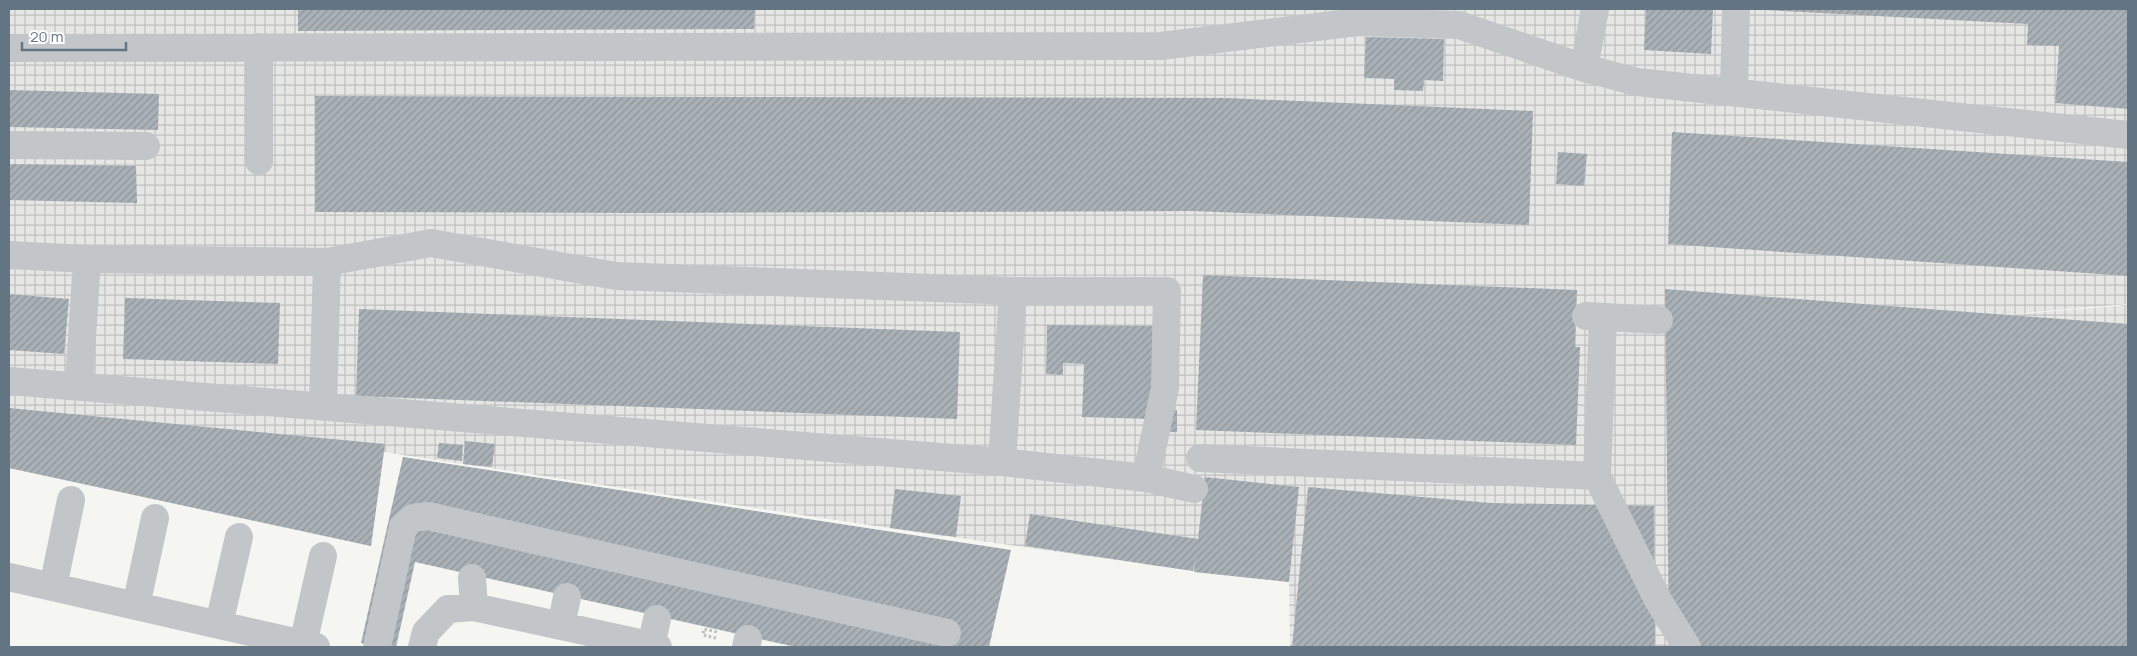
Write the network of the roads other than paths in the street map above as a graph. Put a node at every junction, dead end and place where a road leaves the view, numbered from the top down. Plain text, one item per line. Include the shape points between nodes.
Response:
1 (1595, 9) edge
2 (1736, 9) edge
3 (259, 46) junction
4 (9, 48) edge
5 (1584, 68) junction
6 (1734, 92) junction
7 (2128, 135) edge
8 (9, 145) edge
9 (146, 146) dead end
10 (259, 161) dead end
11 (9, 255) edge
12 (87, 259) junction
13 (327, 262) junction
14 (1013, 291) junction
15 (1659, 320) dead end
16 (9, 380) edge
17 (79, 384) junction
18 (323, 406) junction
19 (1200, 458) dead end
20 (1002, 462) junction
21 (1597, 476) junction
22 (1146, 478) junction
23 (1194, 489) dead end
24 (71, 500) dead end
25 (155, 518) dead end
26 (238, 537) dead end
27 (323, 556) dead end
28 (9, 577) edge
29 (472, 578) dead end
30 (53, 587) junction
31 (567, 597) dead end
32 (136, 606) junction
33 (474, 607) junction
34 (657, 620) dead end
35 (219, 624) junction
36 (561, 626) junction
37 (947, 633) dead end
38 (310, 646) edge
39 (654, 646) edge
40 (377, 647) edge
41 (422, 647) edge
42 (1687, 647) edge

1 - 5 lane
2 - 6 lane
3 - 4 lane
3 - 5 lane via 1161,46 1358,22 1459,25
3 - 10 lane
5 - 6 lane via 1637,82
6 - 7 lane
8 - 9 lane
11 - 12 lane
12 - 13 lane
12 - 17 lane
13 - 14 lane via 431,243 616,276
13 - 18 lane
14 - 20 lane
14 - 22 lane via 1167,291 1165,388
15 - 21 lane via 1594,317
16 - 17 lane
17 - 18 lane
18 - 20 lane
19 - 21 lane
20 - 22 lane
21 - 42 lane via 1658,600
22 - 23 lane
24 - 30 lane
25 - 32 lane
26 - 35 lane
27 - 38 lane
28 - 30 lane
29 - 33 lane
30 - 32 lane
31 - 36 lane
32 - 35 lane
33 - 36 lane
33 - 41 lane via 448,609 426,632
34 - 39 lane
35 - 38 lane
36 - 39 lane
37 - 40 lane via 428,516 413,518 403,527

